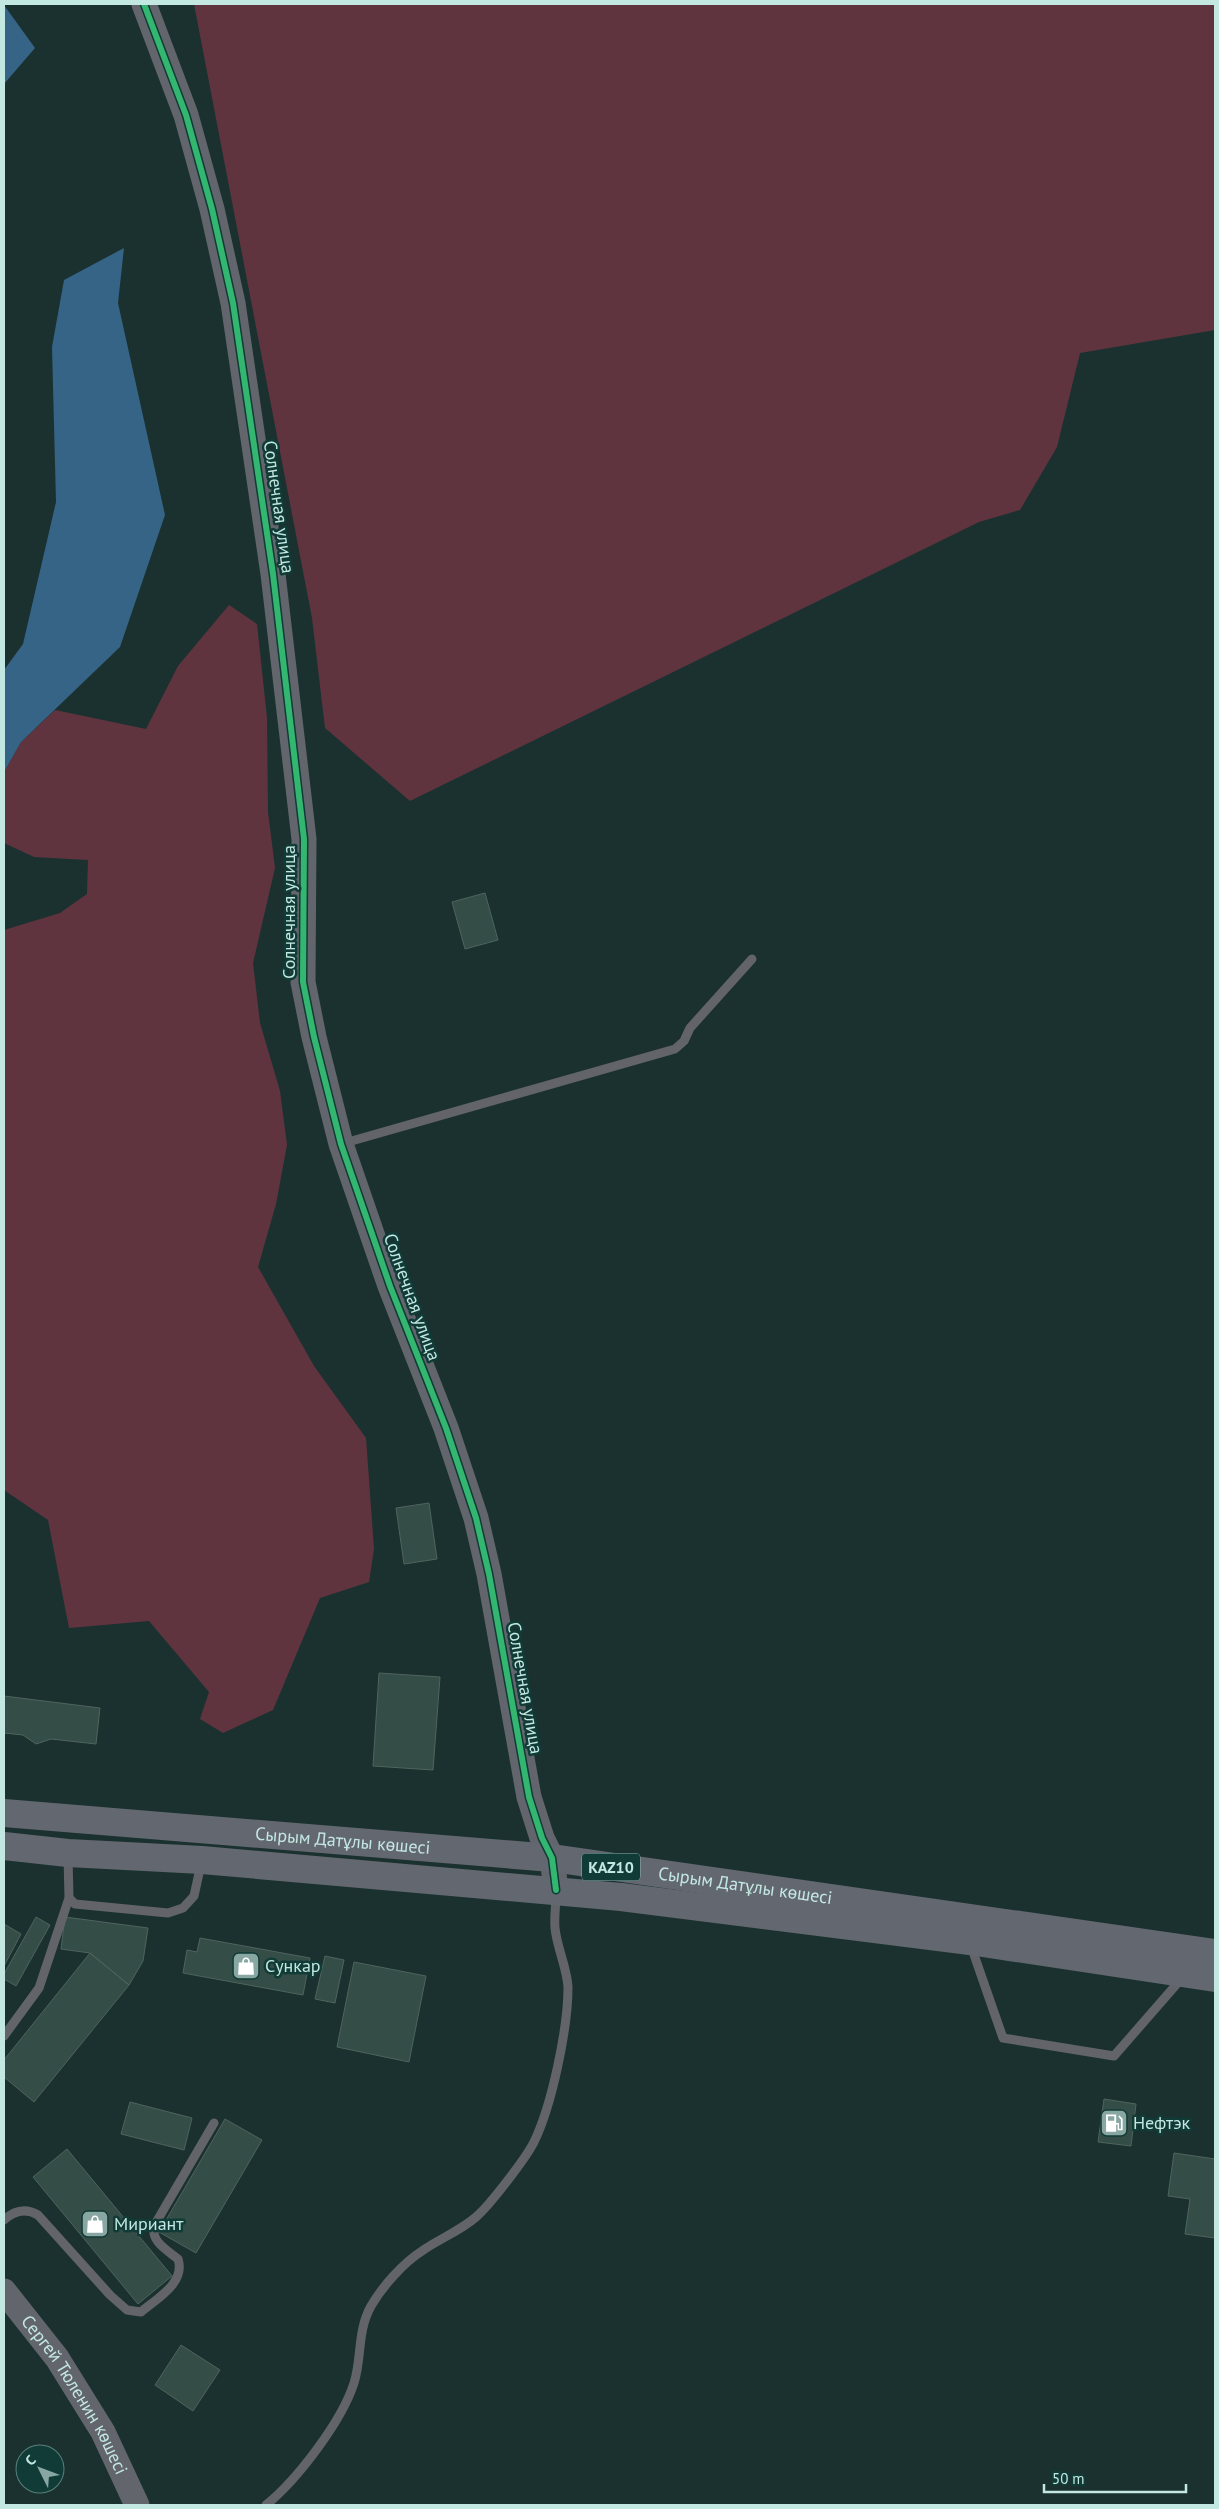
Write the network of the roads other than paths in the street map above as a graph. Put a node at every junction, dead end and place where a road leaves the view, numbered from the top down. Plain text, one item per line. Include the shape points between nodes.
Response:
1 (144, 4) edge
2 (752, 959) dead end
3 (341, 1144) junction
4 (4, 1813) edge
5 (4, 1846) edge
6 (68, 1853) junction
7 (552, 1858) junction
8 (202, 1860) junction
9 (556, 1890) junction
10 (69, 1898) junction
11 (970, 1940) junction
12 (1215, 1953) edge
13 (1186, 1973) junction
14 (1215, 1978) edge
15 (4, 2036) edge
16 (214, 2123) dead end
17 (4, 2220) edge
18 (4, 2290) edge
19 (137, 2505) edge
20 (266, 2505) edge

1 - 3 street, Солнечная улица via 186,115 233,303 273,574 304,840 303,982
2 - 3 lane via 675,1049
3 - 7 street, Солнечная улица via 476,1518 529,1797
4 - 7 highway, Сырым Датұлы көшесі / KAZ10
5 - 6 highway, Сырым Датұлы көшесі / KAZ10
6 - 8 highway, Сырым Датұлы көшесі / KAZ10
6 - 10 lane
7 - 9 street, Солнечная улица
7 - 12 highway, Сырым Датұлы көшесі / KAZ10
8 - 9 highway, Сырым Датұлы көшесі / KAZ10
8 - 10 lane via 194,1896 183,1908 168,1913 75,1904
9 - 11 highway, Сырым Датұлы көшесі / KAZ10
9 - 20 lane via 555,1927 568,1985 565,2030 534,2142 495,2197 477,2216 420,2251 371,2306 360,2336 355,2382 348,2398 301,2470
10 - 15 lane via 39,1988
11 - 13 highway, Сырым Датұлы көшесі / KAZ10
11 - 13 lane via 1003,2038 1114,2056
13 - 14 highway, Сырым Датұлы көшесі / KAZ10
16 - 17 lane via 152,2234 178,2259 179,2275 171,2287 141,2312 127,2310 110,2295 38,2215 28,2209
18 - 19 street, Сергей Тюленин көшесі via 58,2358 103,2432

